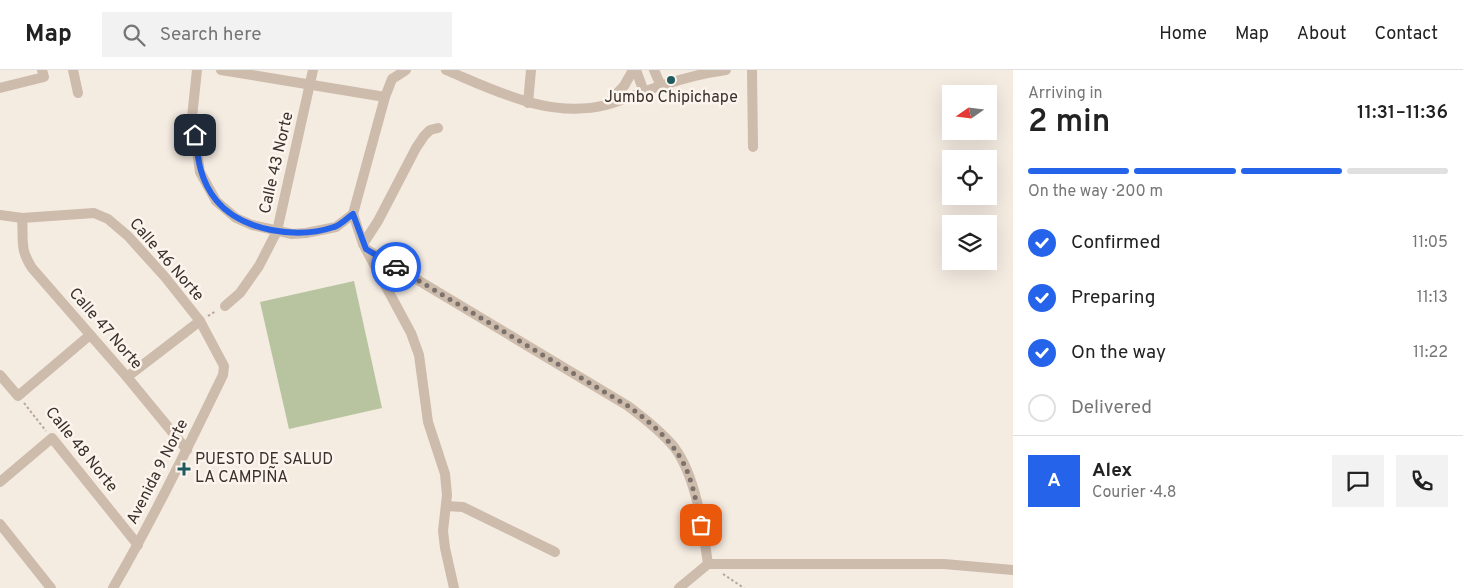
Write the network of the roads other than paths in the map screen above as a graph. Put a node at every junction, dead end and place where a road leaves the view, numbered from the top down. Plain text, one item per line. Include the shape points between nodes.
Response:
1 (74, 70) edge
2 (197, 70) edge
3 (221, 70) edge
4 (313, 70) edge
5 (406, 70) edge
6 (446, 70) edge
7 (531, 70) edge
8 (635, 70) edge
9 (654, 70) edge
10 (726, 70) edge
11 (752, 70) edge
12 (43, 74) edge
13 (310, 84) junction
14 (661, 86) junction
15 (0, 88) edge
16 (644, 92) junction
17 (78, 93) dead end
18 (385, 97) junction
19 (528, 102) junction
20 (606, 105) junction
21 (438, 128) dead end
22 (753, 147) dead end
23 (353, 214) junction
24 (0, 215) edge
25 (22, 218) junction
26 (277, 231) junction
27 (364, 247) junction
28 (225, 306) road end
29 (200, 321) junction
30 (90, 335) junction
31 (224, 366) joint
32 (0, 375) edge
33 (127, 377) junction
34 (187, 450) junction
35 (0, 482) edge
36 (446, 506) junction
37 (0, 524) edge
38 (138, 545) junction
39 (555, 552) dead end
40 (708, 564) junction
41 (1013, 570) edge
42 (51, 588) edge
43 (113, 588) edge
44 (454, 588) edge
45 (679, 588) edge

1 - 17 street
2 - 26 street via 192,117 200,172 216,201 236,218
3 - 13 street
4 - 13 street, Calle 43 Norte
5 - 18 street via 392,79
6 - 19 street
7 - 19 street
8 - 16 street
8 - 20 street
9 - 14 street
10 - 14 street
11 - 22 street
12 - 15 street
13 - 18 street
13 - 26 street, Calle 43 Norte
14 - 16 street
16 - 20 street
18 - 23 street
19 - 20 street via 570,108
21 - 27 street via 430,130 416,148
23 - 26 street via 336,227 306,234
23 - 27 street
24 - 25 street, Calle 46 Norte
25 - 29 street, Calle 46 Norte via 94,213 108,219 165,277
25 - 30 street, Calle 47 Norte via 22,250 26,258
26 - 28 street, Calle 43 Norte via 259,266 240,293
27 - 36 street via 411,333 419,355 428,422 445,474
27 - 40 street via 628,406 649,422 673,446 687,471
29 - 31 street, Calle 46 Norte
29 - 33 street
30 - 32 street via 18,396
30 - 33 street, Calle 47 Norte
31 - 34 street, Avenida 9 Norte via 223,375
33 - 34 street, Calle 47 Norte
34 - 38 street, Avenida 9 Norte
35 - 38 street, Calle 48 Norte via 52,438
36 - 39 street via 463,508
36 - 44 street via 443,531
37 - 42 street
38 - 43 street, Avenida 9 Norte
40 - 41 street via 944,564
40 - 45 street

